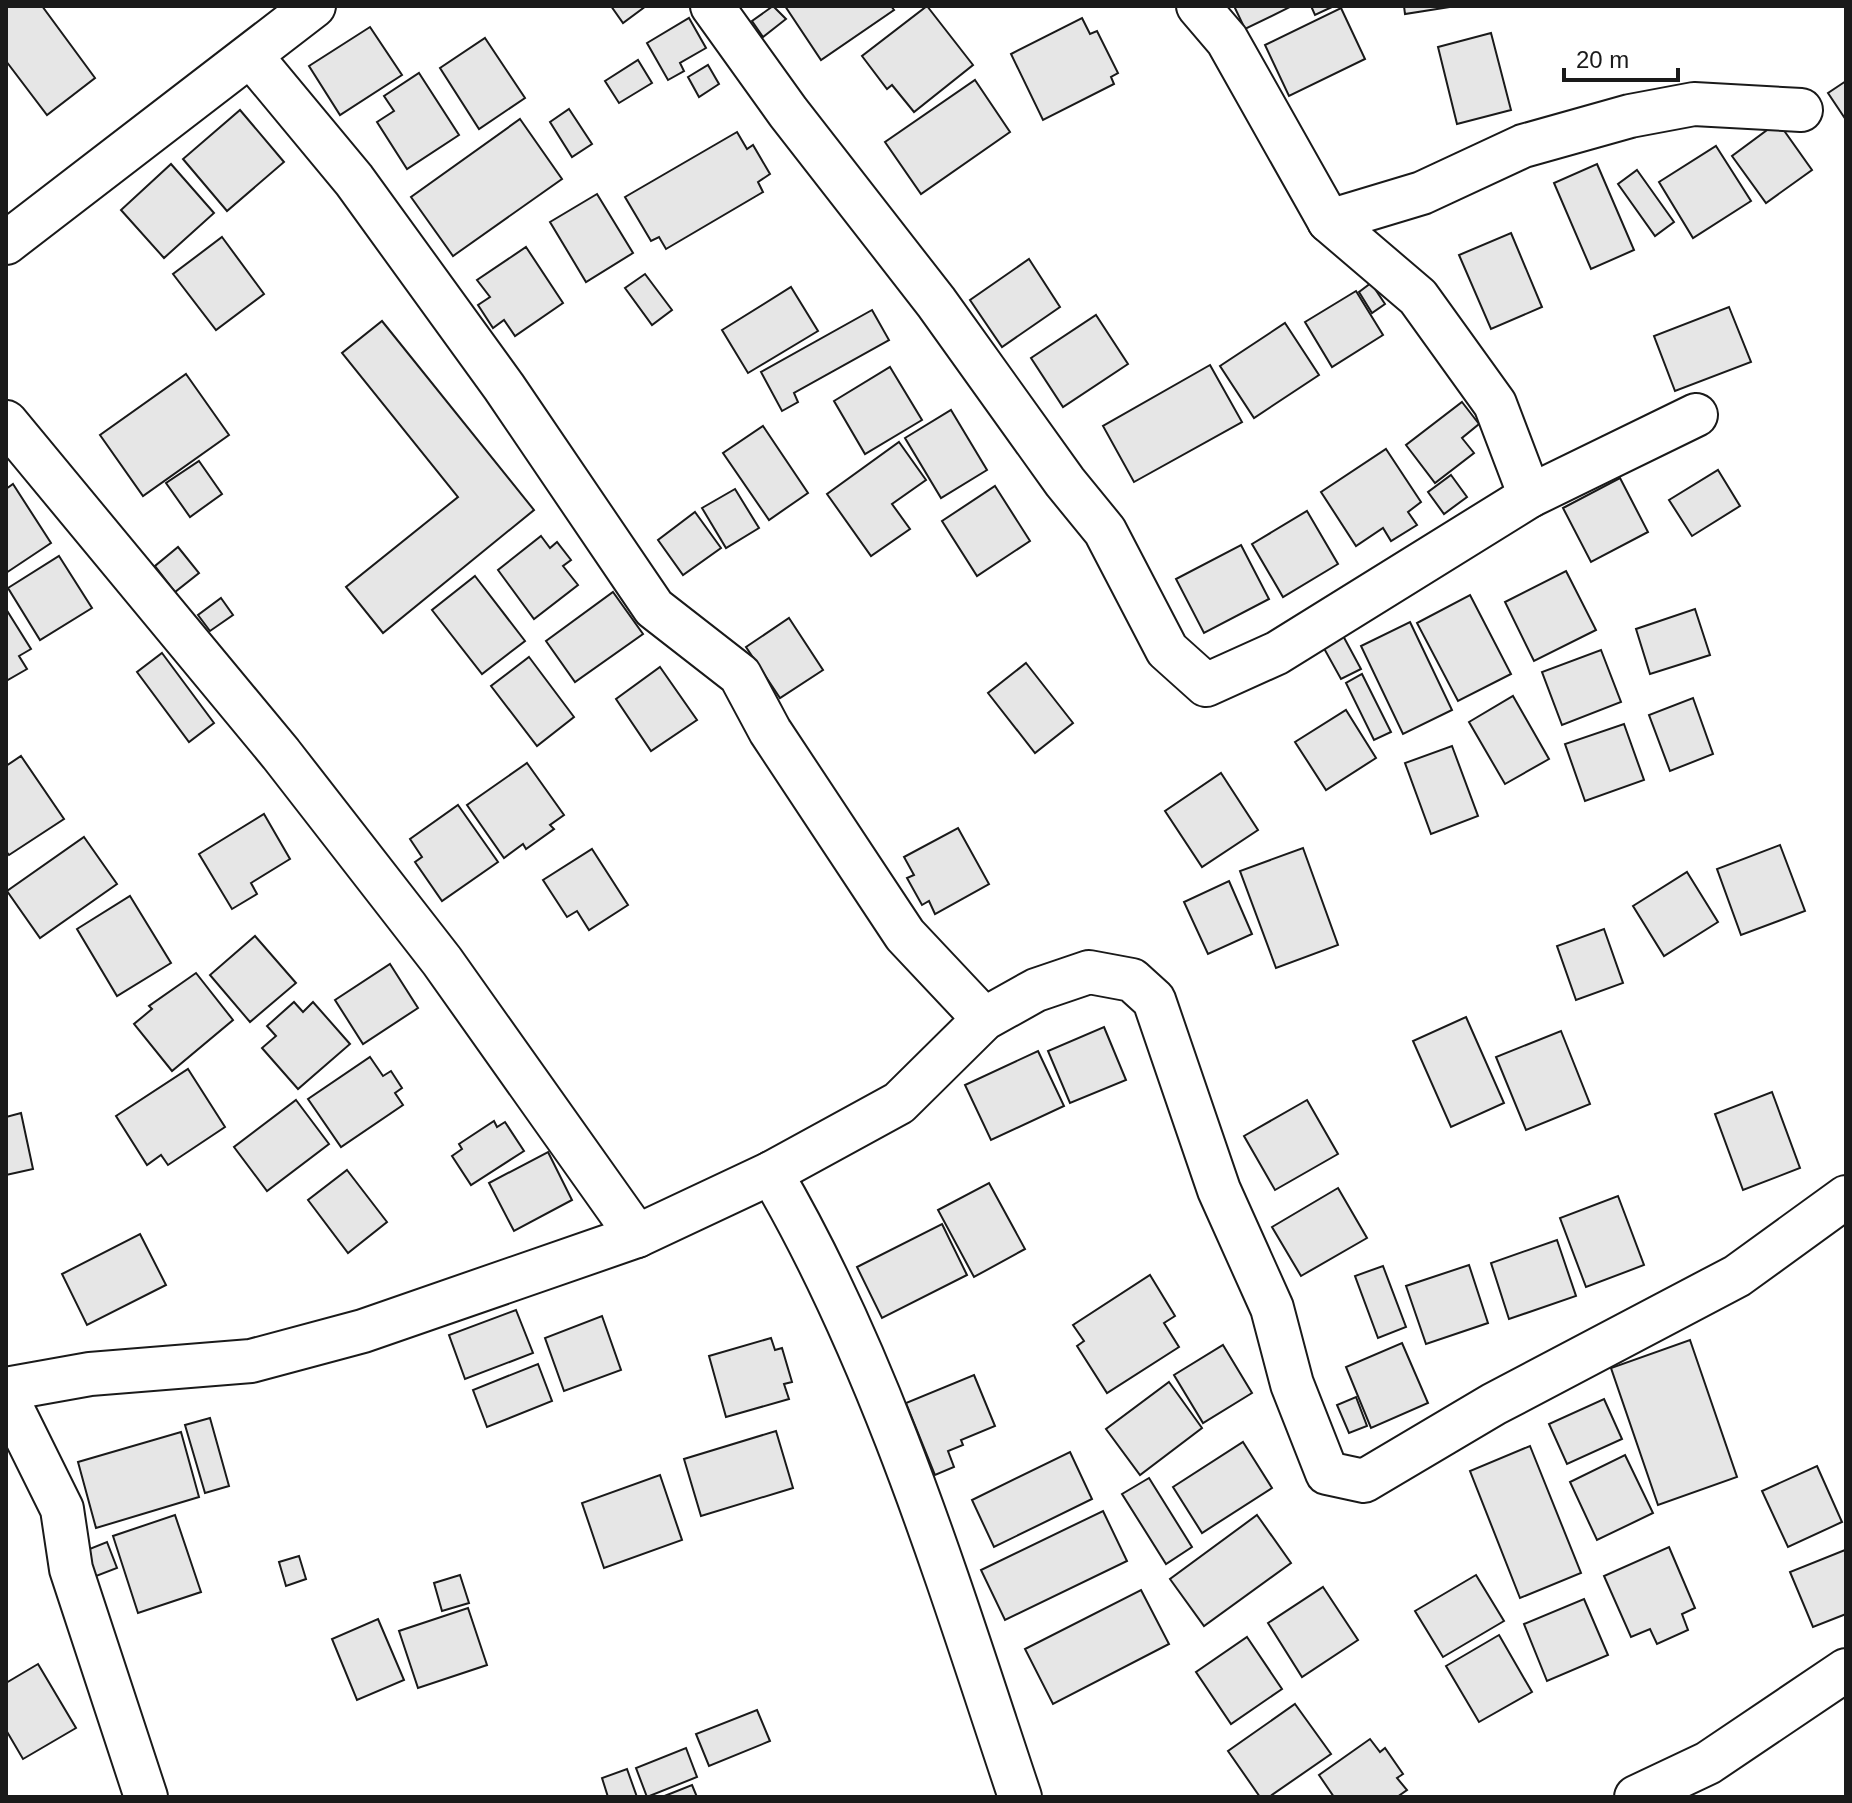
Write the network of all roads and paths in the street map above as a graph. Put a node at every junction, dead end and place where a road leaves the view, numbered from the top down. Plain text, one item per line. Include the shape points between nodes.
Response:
1 (314, 6) edge
2 (712, 6) edge
3 (1198, 6) edge
4 (251, 56) junction
5 (1801, 110) dead end
6 (1329, 221) junction
7 (6, 243) edge
8 (1696, 415) dead end
9 (6, 422) edge
10 (1530, 496) junction
11 (984, 1019) junction
12 (771, 1173) junction
13 (1846, 1197) edge
14 (637, 1236) junction
15 (6, 1389) edge
16 (6, 1396) edge
17 (1846, 1670) edge
18 (146, 1797) edge
19 (1020, 1797) edge
20 (1636, 1797) edge

1 - 4 street
2 - 10 street via 1105,531 1167,650 1206,685 1277,653
3 - 6 street via 1227,40
4 - 7 street
4 - 11 street via 354,180 504,387 654,608 740,675 770,731 905,935
5 - 6 street via 1694,104 1630,116 1523,146 1422,193
6 - 10 street via 1418,297 1495,404
8 - 10 street
9 - 14 street via 281,754 442,961
11 - 12 street via 899,1103
11 - 13 street via 1036,990 1089,972 1132,980 1154,1000 1219,1190 1272,1308 1292,1384 1327,1473 1364,1481 1494,1404 1737,1276
12 - 14 street
12 - 19 street via 811,1245 895,1441
14 - 15 street via 363,1331 251,1361 90,1374
16 - 18 street via 62,1509 71,1569
17 - 20 street via 1708,1763

